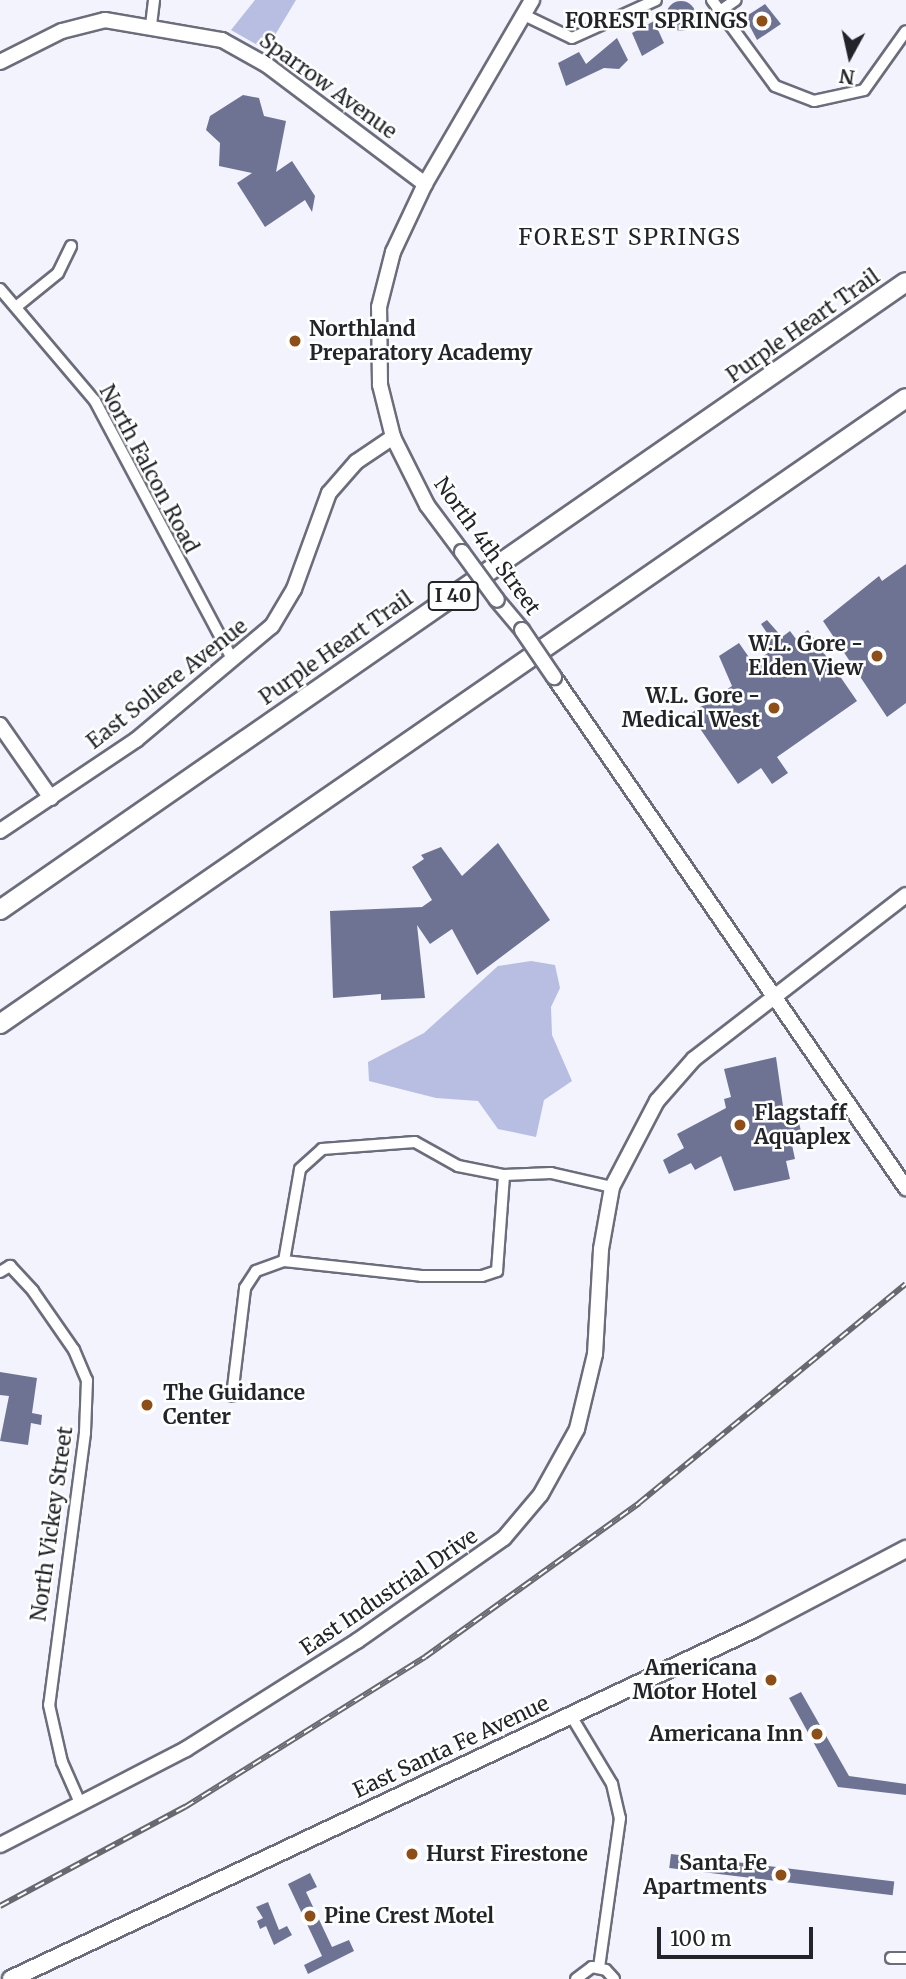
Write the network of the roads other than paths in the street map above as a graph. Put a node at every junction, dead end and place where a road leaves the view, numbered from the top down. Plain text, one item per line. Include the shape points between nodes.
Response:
1 (154, 0) edge
2 (532, 0) edge
3 (656, 0) edge
4 (712, 0) edge
5 (736, 0) edge
6 (720, 11) junction
7 (524, 15) junction
8 (151, 25) junction
9 (906, 32) edge
10 (0, 62) edge
11 (425, 184) junction
12 (71, 246) dead end
13 (906, 282) edge
14 (0, 289) edge
15 (16, 307) junction
16 (906, 398) edge
17 (393, 437) junction
18 (233, 660) junction
19 (0, 725) edge
20 (51, 798) junction
21 (0, 831) edge
22 (906, 895) edge
23 (0, 909) edge
24 (777, 997) junction
25 (0, 1024) edge
26 (503, 1175) junction
27 (612, 1187) junction
28 (906, 1188) edge
29 (284, 1261) junction
30 (0, 1272) edge
31 (232, 1396) dead end
32 (906, 1549) edge
33 (570, 1714) junction
34 (81, 1805) junction
35 (0, 1845) edge
36 (891, 1958) dead end
37 (906, 1958) edge
38 (599, 1967) junction
39 (11, 1979) edge
40 (576, 1979) edge
41 (614, 1979) edge

1 - 8 street
2 - 7 street, North 4th Street
3 - 7 street via 572,38
4 - 6 street
5 - 6 street
6 - 9 street via 775,86 814,101 864,90
7 - 11 street, North 4th Street
8 - 10 street, Sparrow Avenue via 104,20 62,31
8 - 11 street, Sparrow Avenue via 222,40 242,49
11 - 17 street, North 4th Street via 393,252 379,307 380,385
12 - 15 street via 58,273
13 - 23 highway, Purple Heart Trail / I 40
14 - 15 street, North Falcon Road
15 - 18 street, North Falcon Road via 95,401
16 - 25 highway
17 - 18 street, East Soliere Avenue via 339,478 321,509 284,608
17 - 24 street, North 4th Street, bridge via 427,505 522,631
18 - 20 street, East Soliere Avenue via 136,740
19 - 20 street
20 - 21 street, East Soliere Avenue
22 - 24 street, East Industrial Drive
24 - 27 street, East Industrial Drive via 694,1059 657,1101
24 - 28 street, North 4th Street
26 - 27 street via 551,1173
26 - 29 street via 497,1270 482,1276 421,1276
26 - 29 street via 458,1166 415,1142 322,1149 300,1169
27 - 34 street, East Industrial Drive via 586,1400 561,1463 525,1515 481,1557 357,1641 186,1749
29 - 31 street via 248,1278
30 - 34 street, North Vickey Street via 10,1266 74,1350 87,1380 85,1433 49,1705 58,1752
32 - 33 main road, East Santa Fe Avenue via 754,1629
33 - 38 street via 612,1784 620,1818
33 - 39 main road, East Santa Fe Avenue
34 - 35 street, East Industrial Drive
36 - 37 street
38 - 40 street via 585,1969
38 - 41 street

